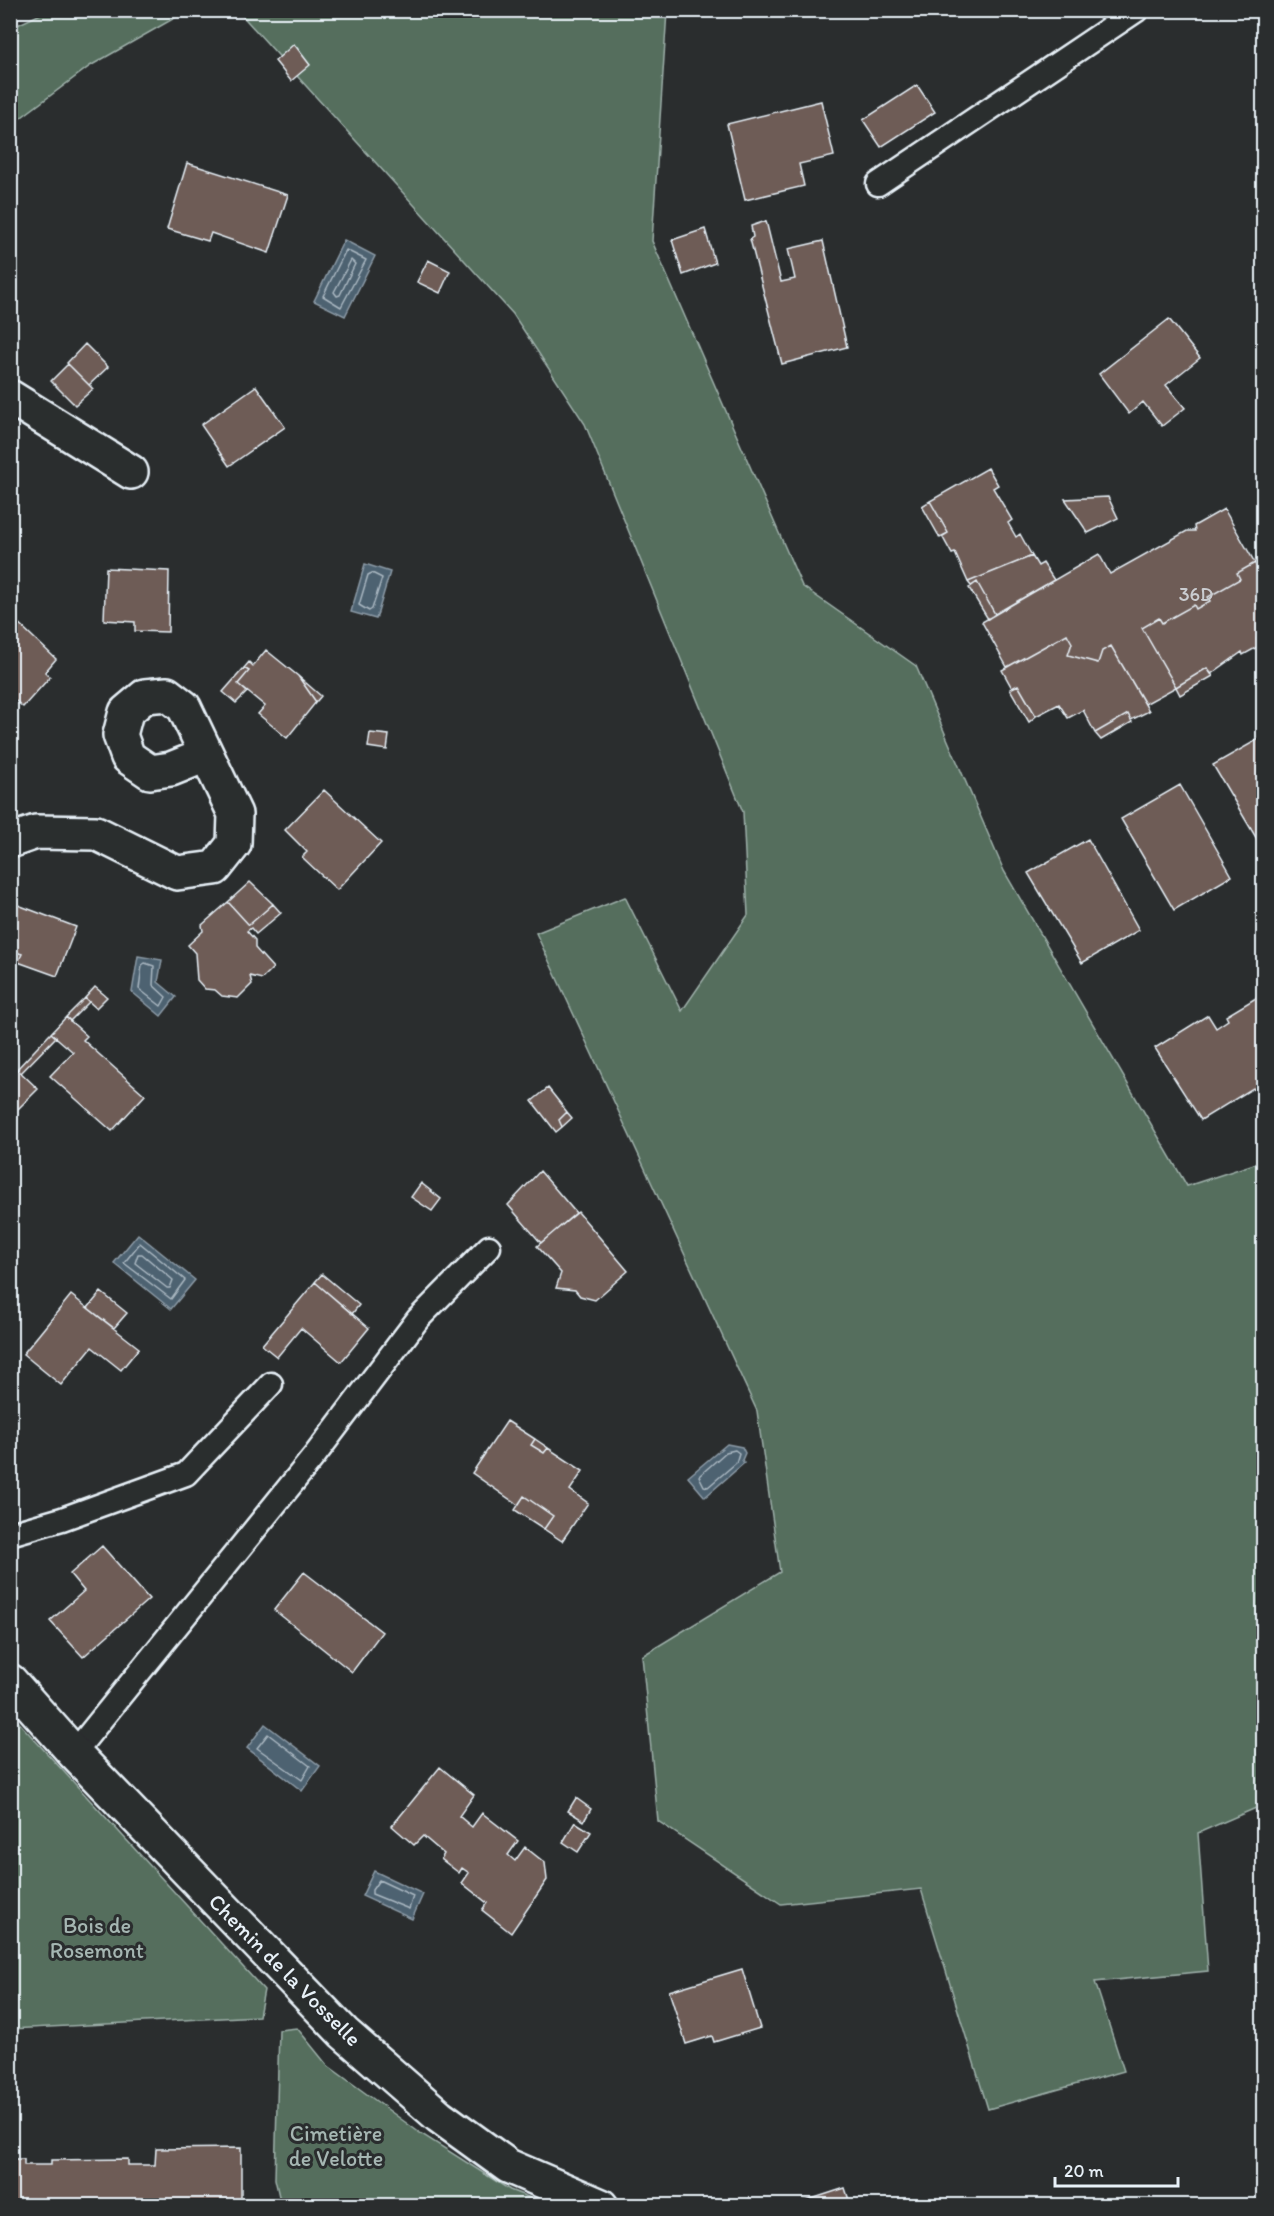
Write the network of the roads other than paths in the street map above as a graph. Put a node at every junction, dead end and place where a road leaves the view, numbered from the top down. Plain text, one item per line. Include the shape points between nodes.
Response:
1 (1137, 10) edge
2 (878, 184) dead end
3 (10, 397) edge
4 (131, 472) dead end
5 (206, 754) dead end
6 (10, 842) edge
7 (489, 1247) dead end
8 (271, 1384) dead end
9 (10, 1534) edge
10 (10, 1681) edge
11 (74, 1753) junction
12 (601, 2205) edge

1 - 2 lane
3 - 4 street
5 - 6 street via 235,814 234,844 214,868 177,873 96,833 36,832
7 - 11 lane via 418,1319 315,1455
8 - 9 lane via 186,1474
10 - 11 street, Chemin de la Vosselle
11 - 12 street, Chemin de la Vosselle via 344,2033 439,2116 508,2166

